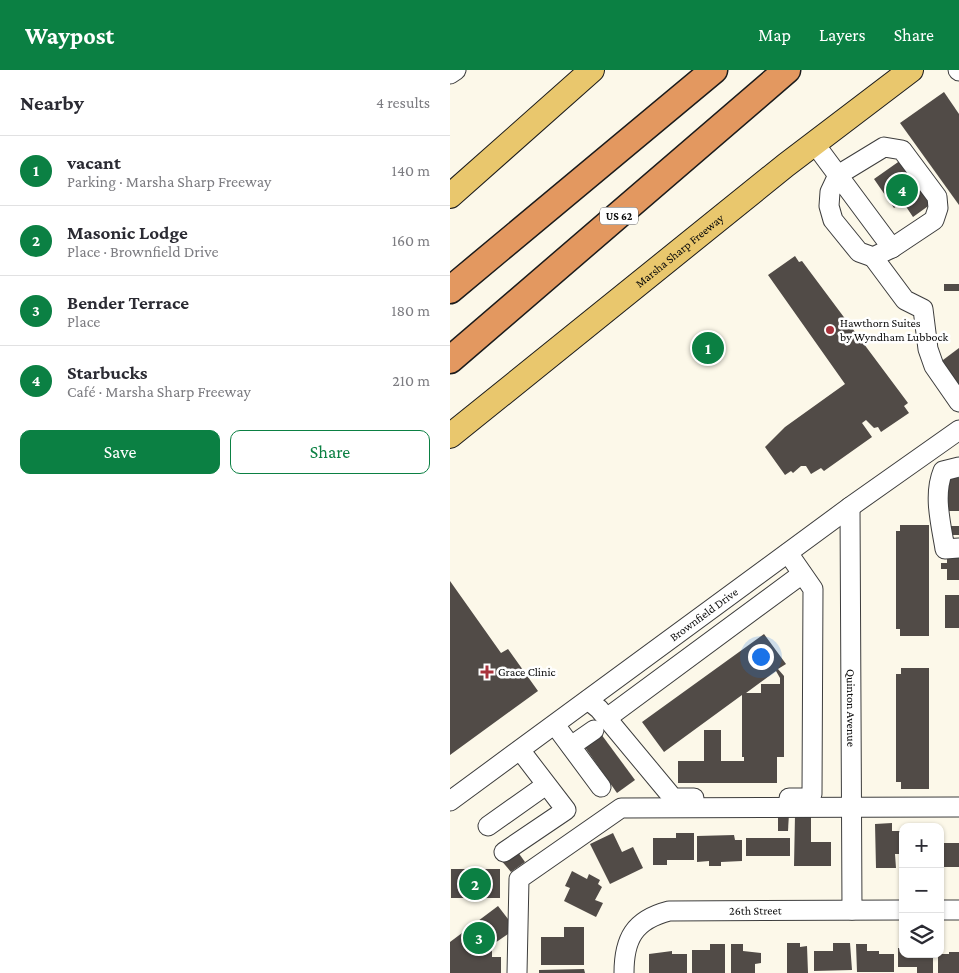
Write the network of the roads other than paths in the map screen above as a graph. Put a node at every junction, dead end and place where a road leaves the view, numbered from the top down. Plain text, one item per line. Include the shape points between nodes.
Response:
1 (456, 70) edge
2 (592, 70) edge
3 (714, 70) edge
4 (787, 70) edge
5 (911, 70) edge
6 (450, 74) edge
7 (814, 143) junction
8 (838, 176) junction
9 (450, 196) edge
10 (892, 248) junction
11 (874, 257) junction
12 (450, 290) edge
13 (450, 360) edge
14 (959, 402) edge
15 (959, 430) edge
16 (450, 436) edge
17 (959, 467) edge
18 (850, 507) junction
19 (959, 548) edge
20 (788, 553) junction
21 (802, 574) junction
22 (588, 700) junction
23 (600, 724) junction
24 (555, 725) junction
25 (571, 746) junction
26 (520, 750) junction
27 (546, 785) junction
28 (601, 787) dead end
29 (450, 801) edge
30 (852, 806) junction
31 (959, 807) edge
32 (488, 826) dead end
33 (504, 852) dead end
34 (852, 910) junction
35 (899, 910) edge
36 (944, 910) edge
37 (959, 910) edge
38 (518, 973) edge
39 (624, 973) edge

1 - 6 street
2 - 9 main road
3 - 12 highway
4 - 13 highway, US 62
5 - 7 main road, Marsha Sharp Freeway
7 - 8 street
7 - 16 main road, Marsha Sharp Freeway
8 - 10 street
8 - 10 street via 884,146 902,150 937,197 938,208 934,220
8 - 11 street via 830,192 833,220 859,252
10 - 11 street
11 - 14 street via 906,300 923,309 928,349 934,366
15 - 18 street, Brownfield Drive
17 - 19 street via 943,471 939,481 938,513 945,549
18 - 20 street, Brownfield Drive
18 - 30 street, Quinton Avenue
20 - 21 street
20 - 22 street, Brownfield Drive
21 - 23 street
21 - 23 street via 813,589 810,798 673,798
22 - 23 street
22 - 24 street, Brownfield Drive
23 - 25 street
24 - 25 street
24 - 26 street, Brownfield Drive
25 - 28 street
26 - 27 street
26 - 29 street, Brownfield Drive
27 - 32 street
27 - 33 street via 566,810
30 - 31 street
30 - 34 street, Quinton Avenue
30 - 38 street via 620,808 519,880
34 - 35 street, 26th Street
34 - 39 street, 26th Street via 669,911 646,919 631,936 625,948
36 - 37 street

